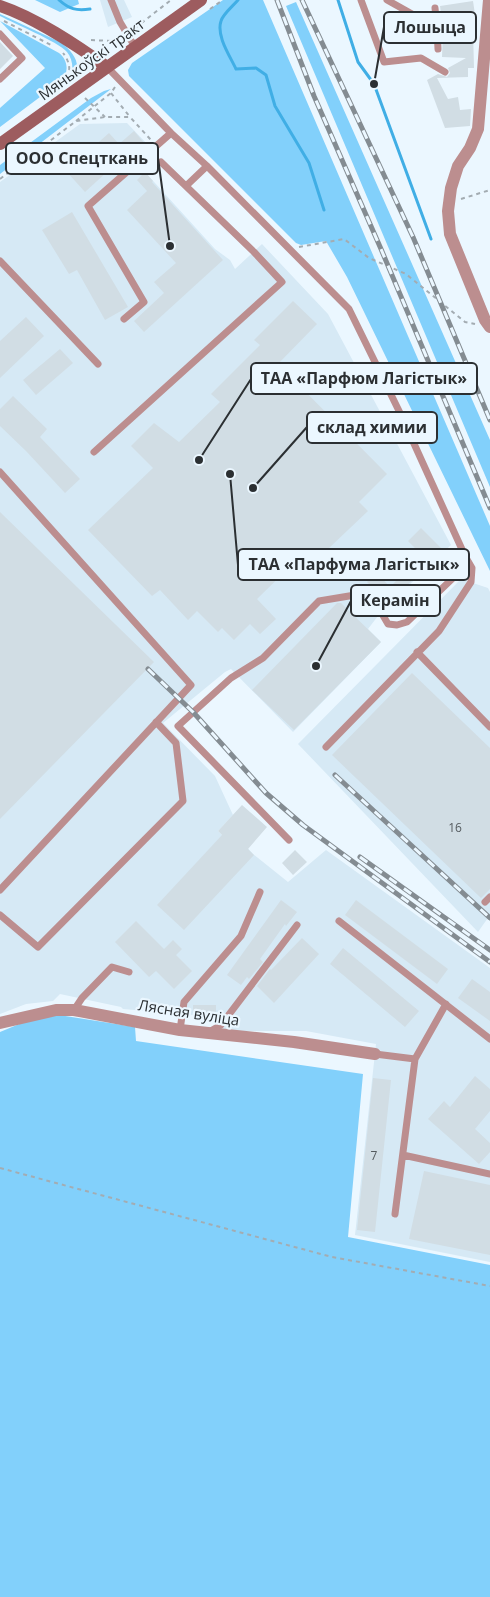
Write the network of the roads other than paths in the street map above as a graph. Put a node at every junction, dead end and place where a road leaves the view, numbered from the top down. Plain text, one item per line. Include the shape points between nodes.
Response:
1 (111, 0) edge
2 (361, 0) edge
3 (386, 0) edge
4 (489, 0) edge
5 (204, 5) edge
6 (0, 6) edge
7 (435, 8) dead end
8 (473, 26) dead end
9 (436, 28) junction
10 (0, 34) edge
11 (135, 47) junction
12 (438, 49) dead end
13 (107, 67) junction
14 (445, 72) dead end
15 (0, 79) edge
16 (171, 133) junction
17 (0, 144) edge
18 (161, 162) dead end
19 (207, 166) junction
20 (186, 186) junction
21 (0, 261) edge
22 (124, 319) dead end
23 (490, 327) edge
24 (98, 364) dead end
25 (94, 452) dead end
26 (0, 472) edge
27 (465, 556) junction
28 (417, 652) junction
29 (156, 722) junction
30 (490, 727) edge
31 (326, 747) dead end
32 (289, 840) dead end
33 (0, 890) edge
34 (260, 892) dead end
35 (0, 915) edge
36 (340, 921) dead end
37 (298, 925) dead end
38 (129, 972) dead end
39 (446, 1004) junction
40 (74, 1010) junction
41 (0, 1023) edge
42 (180, 1030) junction
43 (206, 1033) junction
44 (490, 1039) edge
45 (375, 1054) joint
46 (415, 1059) junction
47 (403, 1155) junction
48 (490, 1174) edge
49 (395, 1214) dead end

1 - 11 lane
2 - 14 lane via 384,62 421,58
3 - 9 lane
4 - 23 street via 478,129 458,166 449,204 450,234
5 - 11 main road, Мянькоўскі тракт
6 - 13 main road via 47,29
7 - 9 lane
8 - 9 lane
9 - 12 lane
10 - 15 lane via 22,58
11 - 13 main road, Мянькоўскі тракт
13 - 16 lane
13 - 17 main road, Мянькоўскі тракт
16 - 19 lane
16 - 22 lane via 88,206 144,302
18 - 20 lane
19 - 20 lane
19 - 27 lane via 349,309 406,424
20 - 25 lane via 282,282
21 - 24 lane
26 - 29 lane via 191,685
27 - 28 lane via 472,568 471,582 439,631
27 - 32 lane via 453,578 407,622 388,624 382,612 355,595 319,601 263,658 231,678 178,726
28 - 30 lane
28 - 31 lane
29 - 33 lane
29 - 35 lane via 176,743 182,801 38,947
34 - 42 lane via 241,936 184,1002
36 - 39 lane
37 - 43 lane via 221,1025
38 - 40 lane via 112,967
39 - 44 lane
39 - 46 lane
40 - 41 street, Лясная вуліца via 48,1011
40 - 42 street, Лясная вуліца
42 - 43 street, Лясная вуліца
43 - 45 street, Лясная вуліца
45 - 46 lane
46 - 47 lane
47 - 48 lane
47 - 49 lane

